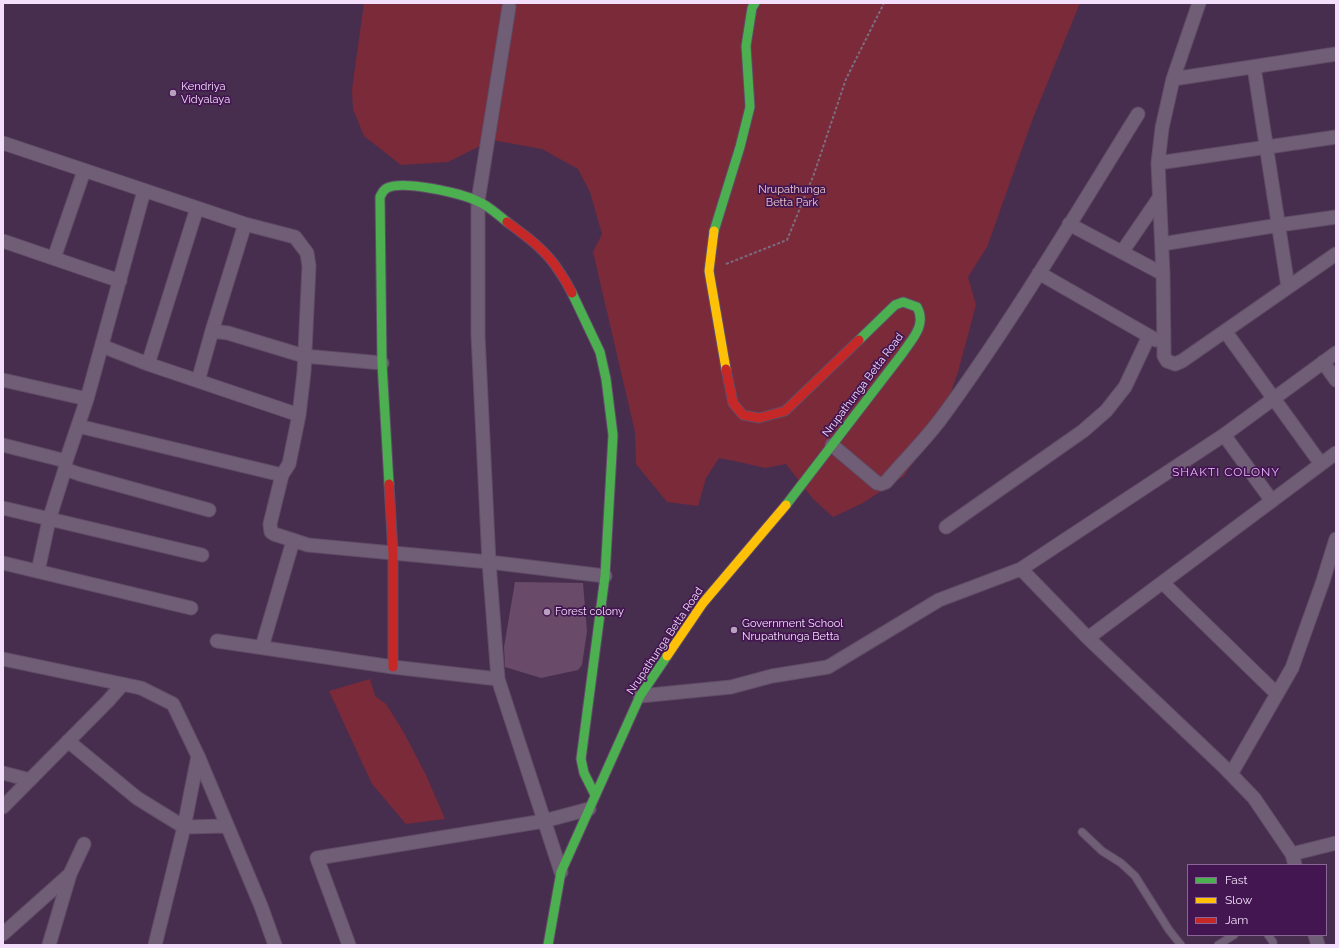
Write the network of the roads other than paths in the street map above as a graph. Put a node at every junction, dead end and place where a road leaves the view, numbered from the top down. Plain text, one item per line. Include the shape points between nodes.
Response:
1 (755, 3) edge
2 (1199, 3) edge
3 (509, 7) dead end
4 (1336, 54) edge
5 (1254, 67) junction
6 (1173, 80) junction
7 (1138, 114) dead end
8 (1336, 137) edge
9 (3, 143) edge
10 (1267, 147) junction
11 (1158, 163) junction
12 (84, 171) junction
13 (144, 191) junction
14 (1159, 198) junction
15 (478, 201) junction
16 (197, 208) junction
17 (1336, 217) edge
18 (245, 224) junction
19 (1070, 224) junction
20 (1279, 225) junction
21 (3, 241) edge
22 (1162, 244) junction
23 (1122, 252) junction
24 (1336, 254) edge
25 (54, 258) junction
26 (1039, 273) junction
27 (1163, 274) junction
28 (120, 281) junction
29 (1288, 287) junction
30 (212, 331) junction
31 (1225, 331) junction
32 (1149, 336) junction
33 (1164, 345) junction
34 (102, 346) junction
35 (1336, 353) edge
36 (304, 356) junction
37 (1323, 362) junction
38 (382, 363) junction
39 (148, 364) junction
40 (3, 380) edge
41 (1336, 380) edge
42 (198, 381) junction
43 (1273, 398) junction
44 (87, 399) junction
45 (299, 415) junction
46 (78, 426) junction
47 (1224, 435) junction
48 (3, 445) edge
49 (832, 445) junction
50 (1336, 453) edge
51 (1321, 464) junction
52 (65, 465) junction
53 (282, 475) junction
54 (1272, 501) junction
55 (3, 508) edge
56 (209, 510) dead end
57 (49, 520) junction
58 (946, 527) dead end
59 (1336, 539) edge
60 (293, 541) junction
61 (393, 552) junction
62 (202, 555) dead end
63 (489, 562) junction
64 (3, 563) edge
65 (1021, 569) junction
66 (38, 571) junction
67 (605, 576) junction
68 (1330, 581) edge
69 (1163, 583) junction
70 (191, 608) dead end
71 (1088, 638) junction
72 (217, 641) dead end
73 (262, 647) junction
74 (3, 659) edge
75 (393, 667) junction
76 (498, 679) junction
77 (122, 684) junction
78 (1276, 694) junction
79 (640, 696) junction
80 (68, 741) junction
81 (198, 756) junction
82 (3, 773) edge
83 (1231, 774) junction
84 (30, 780) junction
85 (596, 795) junction
86 (3, 807) edge
87 (589, 809) junction
88 (544, 820) junction
89 (227, 826) junction
90 (184, 827) junction
91 (1082, 832) dead end
92 (1336, 843) edge
93 (84, 844) dead end
94 (1293, 860) edge
95 (561, 872) junction
96 (70, 874) junction
97 (3, 934) edge
98 (1232, 936) edge
99 (1269, 936) edge
100 (49, 945) edge
101 (155, 945) edge
102 (275, 945) edge
103 (349, 945) edge
104 (548, 945) edge
105 (1182, 945) edge
106 (1218, 945) edge
107 (1273, 945) edge

1 - 49 street, Nrupathunga Betta Road via 746,46 750,107 715,226 709,271 733,403 743,415 759,418 785,411 895,305 903,302 917,307 921,314 920,328
2 - 6 street
3 - 15 street
4 - 5 street
5 - 6 street
5 - 10 street
6 - 11 street via 1162,128
7 - 19 street
8 - 10 street
9 - 12 street
10 - 11 street
10 - 20 street
11 - 14 street
12 - 13 street
12 - 25 street
13 - 16 street
13 - 28 street
14 - 22 street
14 - 23 street
15 - 38 street via 448,191 402,185 388,187 383,191 380,197
15 - 63 street via 478,334
15 - 67 street via 545,252 559,270 600,352 613,435
16 - 18 street
16 - 39 street
17 - 20 street
18 - 30 street
18 - 36 street via 294,237 306,253 309,266
19 - 23 street
19 - 26 street
20 - 22 street
20 - 29 street
21 - 25 street
22 - 27 street
23 - 27 street
24 - 29 street
25 - 28 street
26 - 32 street
26 - 49 street via 939,421 886,482 877,483
27 - 33 street
28 - 34 street
29 - 31 street
30 - 36 street via 228,333
30 - 42 street
31 - 33 street via 1175,364 1167,362
31 - 43 street
32 - 33 street
32 - 58 street via 1125,387 1106,411 1083,431
34 - 39 street
34 - 44 street
35 - 37 street
36 - 38 street
36 - 45 street
37 - 41 street
37 - 43 street
38 - 61 street
39 - 42 street
40 - 44 street
42 - 45 street
43 - 47 street
43 - 51 street
44 - 46 street
45 - 53 street via 289,464
46 - 52 street
46 - 53 street
47 - 54 street
47 - 65 street
48 - 52 street
49 - 79 street, Nrupathunga Betta Road via 788,503 703,603
50 - 51 street
51 - 54 street
52 - 56 street via 79,474
52 - 57 street
53 - 60 street via 270,528 274,534
54 - 69 street
55 - 57 street
57 - 62 street
57 - 66 street
59 - 68 street
60 - 61 street via 308,545
60 - 73 street
61 - 63 street
61 - 75 street
63 - 67 street
63 - 76 street
64 - 66 street
65 - 71 street
65 - 79 street via 939,600 828,667 772,676 731,687
66 - 70 street
67 - 85 street via 581,758 584,777
68 - 78 street via 1292,668
69 - 71 street
69 - 78 street
71 - 83 street
72 - 73 street
73 - 75 street
74 - 77 street
75 - 76 street
76 - 88 street
77 - 80 street
77 - 81 street via 141,688 173,704
78 - 83 street
79 - 85 street, Nrupathunga Betta Road
80 - 84 street
80 - 90 street via 137,798
81 - 89 street
81 - 90 street
82 - 84 street
83 - 94 street via 1254,798
84 - 86 street
85 - 87 street, Nrupathunga Betta Road
87 - 88 street
87 - 95 street, Nrupathunga Betta Road
88 - 95 street
88 - 103 street via 317,858
89 - 90 street
89 - 102 street
90 - 101 street
91 - 105 lane via 1102,851 1136,876 1169,930
92 - 94 street
93 - 96 street
95 - 104 street, Nrupathunga Betta Road
96 - 97 street
96 - 100 street
98 - 106 lane
99 - 107 lane

